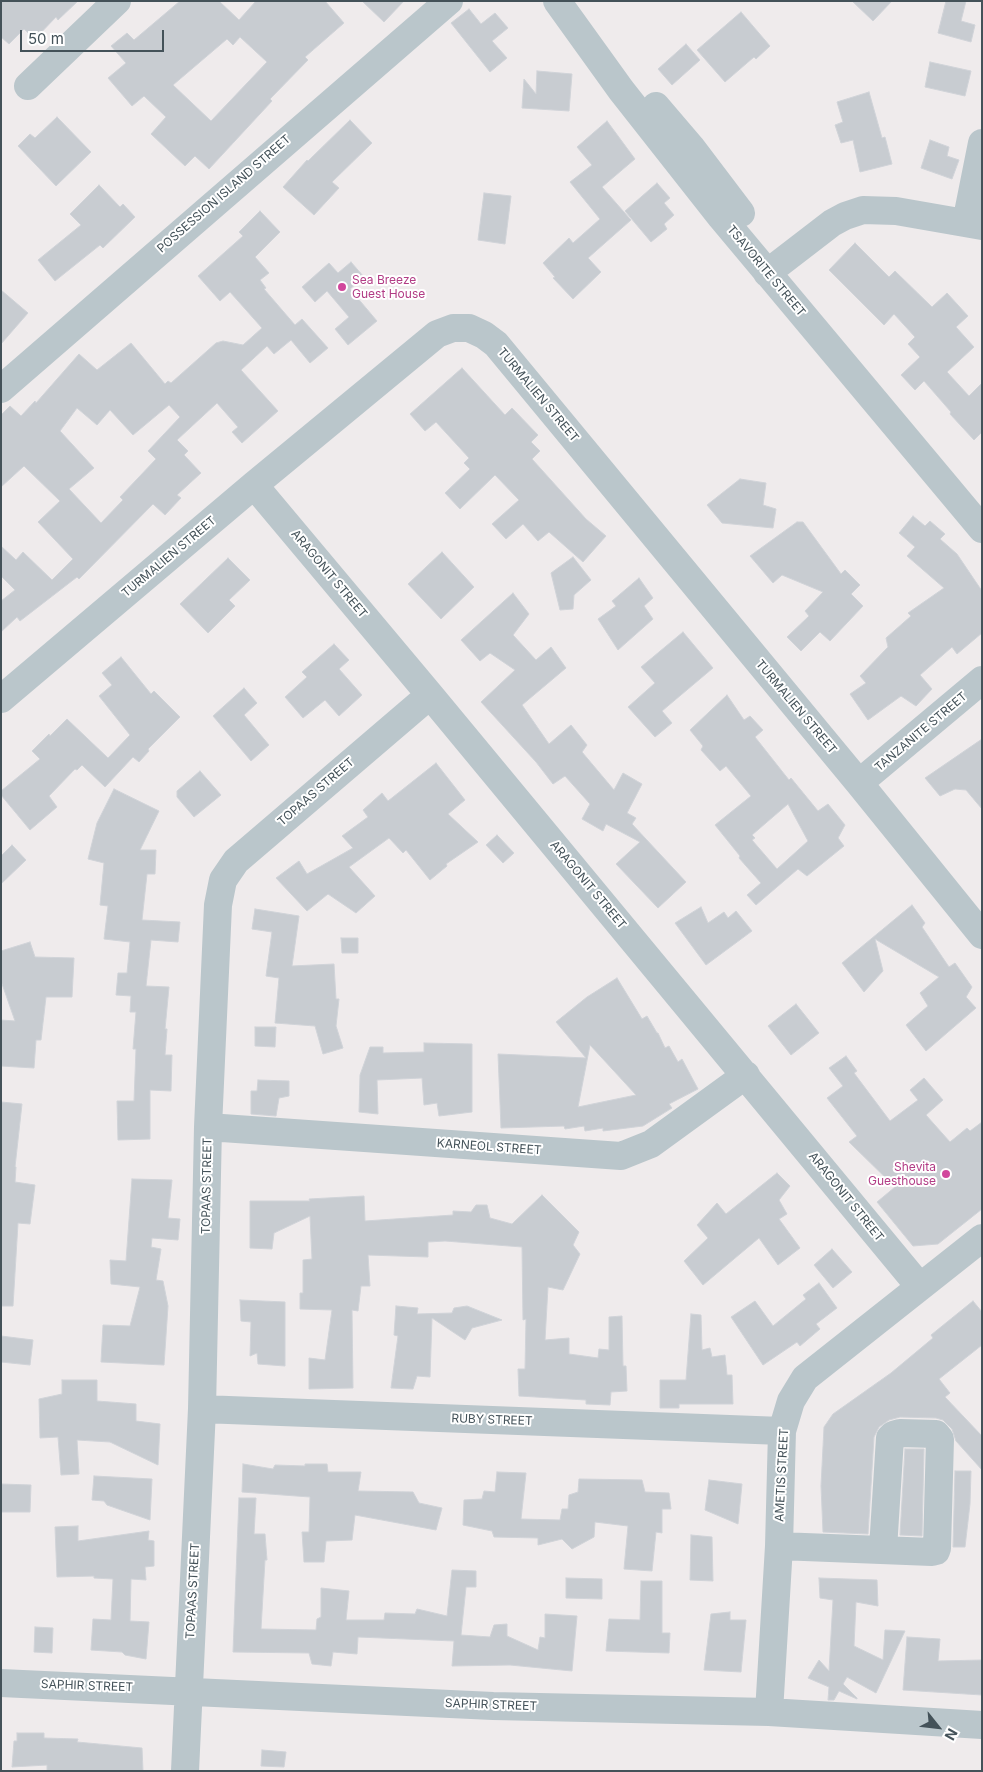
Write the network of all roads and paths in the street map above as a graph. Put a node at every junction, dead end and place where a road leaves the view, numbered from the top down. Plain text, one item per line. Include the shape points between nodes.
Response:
1 (117, 1) edge
2 (423, 1) edge
3 (448, 1) edge
4 (559, 3) edge
5 (28, 86) dead end
6 (982, 143) edge
7 (974, 225) edge
8 (773, 269) junction
9 (1, 368) edge
10 (1, 389) edge
11 (254, 485) junction
12 (982, 504) edge
13 (982, 528) edge
14 (982, 680) edge
15 (430, 695) junction
16 (1, 699) edge
17 (859, 783) junction
18 (982, 935) edge
19 (746, 1075) junction
20 (208, 1127) junction
21 (982, 1238) edge
22 (920, 1287) junction
23 (202, 1409) junction
24 (782, 1431) junction
25 (779, 1546) junction
26 (883, 1549) dead end
27 (1, 1683) edge
28 (188, 1690) junction
29 (769, 1712) junction
30 (982, 1725) edge
31 (185, 1771) edge

1 - 5 street
2 - 9 street, POSSESSION ISLAND STREET
3 - 10 street, POSSESSION ISLAND STREET
4 - 8 street, TSAVORITE STREET via 597,34 691,147
6 - 7 street
7 - 8 street via 896,211 862,210 832,223
8 - 12 street, TSAVORITE STREET
8 - 13 street, TSAVORITE STREET
11 - 15 street, ARAGONIT STREET
11 - 16 street, TURMALIEN STREET
11 - 17 street, TURMALIEN STREET via 437,334 460,327 476,330 496,344
14 - 17 street, TANZANITE STREET
15 - 19 street, ARAGONIT STREET
15 - 20 street, TOPAAS STREET via 236,861 223,880 218,905
17 - 18 street, TURMALIEN STREET
19 - 20 street, KARNEOL STREET via 651,1144 621,1156
19 - 22 street, ARAGONIT STREET
20 - 23 street, TOPAAS STREET
21 - 22 street, AMETIS STREET
22 - 24 street, AMETIS STREET via 805,1378 791,1401
23 - 24 street, RUBY STREET
23 - 28 street, TOPAAS STREET
24 - 25 street, AMETIS STREET
25 - 26 street
25 - 29 street, AMETIS STREET
27 - 28 street, SAPHIR STREET
28 - 29 street, SAPHIR STREET via 494,1706
28 - 31 street, TOPAAS STREET
29 - 30 street, SAPHIR STREET

